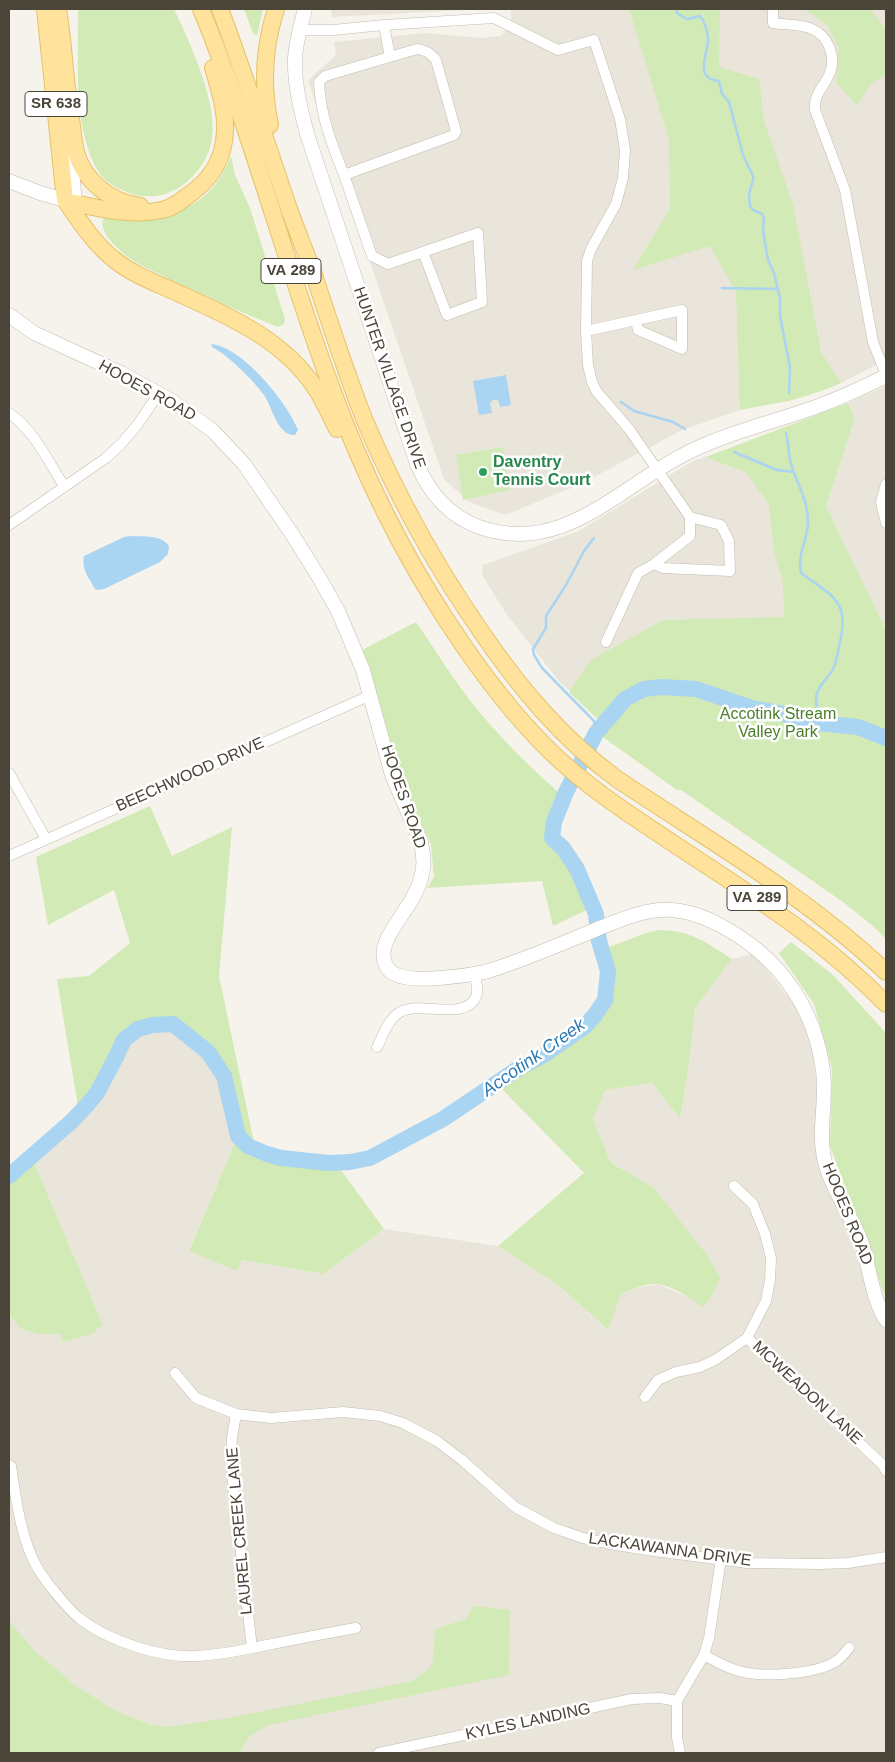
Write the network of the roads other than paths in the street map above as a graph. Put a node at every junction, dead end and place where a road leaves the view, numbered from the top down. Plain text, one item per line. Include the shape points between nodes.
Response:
1 (45, 9) edge
2 (58, 9) edge
3 (193, 9) edge
4 (201, 9) edge
5 (220, 9) edge
6 (276, 9) edge
7 (305, 9) edge
8 (773, 9) edge
9 (384, 25) junction
10 (299, 30) junction
11 (390, 57) junction
12 (67, 93) junction
13 (344, 175) junction
14 (9, 181) edge
15 (186, 198) junction
16 (70, 202) junction
17 (423, 252) junction
18 (313, 274) junction
19 (9, 314) edge
20 (636, 320) junction
21 (586, 331) junction
22 (886, 375) edge
23 (159, 393) junction
24 (9, 413) edge
25 (657, 470) junction
26 (886, 484) edge
27 (64, 486) junction
28 (690, 517) junction
29 (886, 523) edge
30 (9, 525) edge
31 (392, 529) junction
32 (654, 564) junction
33 (606, 642) dead end
34 (371, 695) junction
35 (9, 773) edge
36 (46, 839) junction
37 (9, 856) edge
38 (886, 972) edge
39 (475, 974) junction
40 (886, 1004) edge
41 (377, 1048) dead end
42 (734, 1186) dead end
43 (886, 1320) edge
44 (747, 1338) junction
45 (175, 1373) dead end
46 (645, 1397) dead end
47 (236, 1414) junction
48 (11, 1466) dead end
49 (886, 1471) edge
50 (886, 1557) edge
51 (721, 1559) junction
52 (356, 1628) dead end
53 (252, 1648) junction
54 (850, 1648) dead end
55 (704, 1656) junction
56 (677, 1702) junction
57 (379, 1753) edge
58 (680, 1753) edge

1 - 16 main road, SR 638
2 - 12 main road, SR 638
3 - 15 main road via 216,77 225,129 215,170
4 - 31 main road, VA 289 via 226,74 331,388
5 - 18 main road, VA 289
6 - 18 main road via 266,61 266,105
7 - 10 street, HUNTER VILLAGE DRIVE
8 - 22 street via 773,23 812,28 830,46 833,66 816,97 815,110 845,190 874,342
9 - 10 street
9 - 11 street
9 - 21 street via 494,18 558,50 594,40 620,119 625,164 616,204 587,261
10 - 25 street, HUNTER VILLAGE DRIVE via 296,80 307,134 417,464 434,495 455,514 476,526 505,534 534,534 571,524
11 - 13 street via 325,76 319,82 320,100
11 - 13 street via 417,49 431,54 436,60 456,131 454,135
12 - 15 main road via 78,158 97,186 112,197 138,205
12 - 16 street, SR 638
13 - 17 street via 372,256 388,264
14 - 16 street
15 - 16 main road via 172,207 145,212 102,209
16 - 31 main road via 95,242 115,261 250,327 298,367 318,392 359,478
17 - 17 street via 478,233 482,302 447,315
18 - 38 main road, VA 289 via 343,364 393,482 456,594 528,694 592,760 799,900 838,929
19 - 23 street, HOOES ROAD via 34,333
20 - 20 street via 682,310 682,348 638,330
20 - 21 street
21 - 25 street via 588,365 597,392 629,429
22 - 25 street, HUNTER VILLAGE DRIVE via 845,396 692,450
23 - 27 street via 122,443 106,458
23 - 34 street, HOOES ROAD via 214,431 244,464 338,611
24 - 27 street via 29,432
25 - 28 street
26 - 29 street via 881,502
27 - 30 street
28 - 32 street via 690,536
28 - 32 street via 721,525 729,542 730,571 663,568
31 - 40 main road, VA 289 via 461,642 537,738 617,806 790,920 841,960
32 - 33 street via 638,573
34 - 36 street, BEECHWOOD DRIVE
34 - 39 street, HOOES ROAD via 392,775 424,857 419,886 385,943 385,963 392,973 403,977
35 - 36 street
36 - 37 street, BEECHWOOD DRIVE
39 - 41 street via 476,997 468,1005 453,1010 422,1008 398,1013
39 - 43 street, HOOES ROAD via 623,919 667,909 706,918 738,935 762,953 780,970 795,992 812,1029 823,1069 824,1160 861,1241 877,1302
42 - 44 street via 754,1204 771,1258 766,1301
44 - 46 street via 715,1360 658,1380
44 - 49 street, MCWEADON LANE
45 - 47 street, LACKAWANNA DRIVE via 196,1398
47 - 51 street, LACKAWANNA DRIVE via 271,1418 343,1412 393,1419 437,1441 515,1507 554,1528 616,1546
47 - 53 street, LAUREL CREEK LANE via 231,1458
48 - 53 street via 18,1510 38,1568 79,1617 120,1641 149,1650 195,1657
50 - 51 street, LACKAWANNA DRIVE via 821,1564 748,1563
51 - 55 street
52 - 53 street
54 - 55 street via 826,1666 774,1675 739,1671
55 - 56 street
56 - 57 street, KYLES LANDING via 660,1698 632,1699
56 - 58 street

